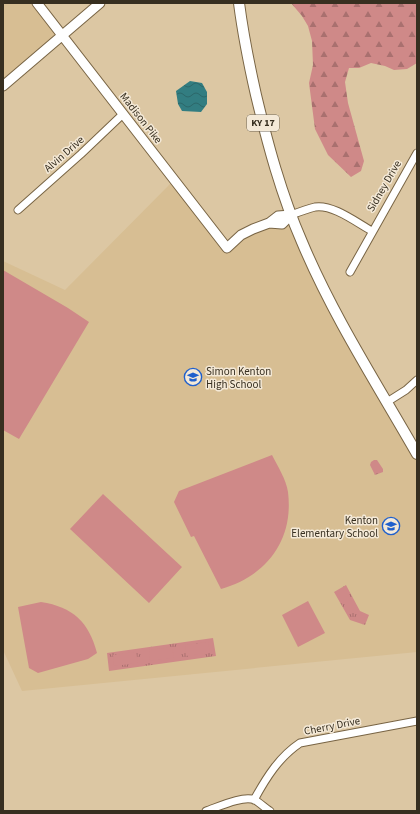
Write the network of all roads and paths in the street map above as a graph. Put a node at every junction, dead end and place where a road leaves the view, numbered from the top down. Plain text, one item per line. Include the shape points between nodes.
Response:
1 (37, 3) edge
2 (100, 3) edge
3 (238, 3) edge
4 (63, 36) junction
5 (3, 86) edge
6 (123, 114) junction
7 (417, 153) edge
8 (18, 210) dead end
9 (291, 215) junction
10 (372, 231) junction
11 (227, 248) joint
12 (350, 272) dead end
13 (417, 380) edge
14 (387, 402) junction
15 (417, 454) edge
16 (417, 721) edge
17 (254, 800) junction
18 (206, 811) edge
19 (270, 811) edge

1 - 4 street, Madison Pike
2 - 4 street
3 - 9 main road, KY 17 via 266,136
4 - 5 street
4 - 6 street, Madison Pike
6 - 8 street, Alvin Drive
6 - 11 street, Madison Pike
7 - 10 street, Sidney Drive
9 - 10 street, Sidney Drive via 324,207 333,209
9 - 11 street, Sidney Drive via 278,216 269,223 241,235
9 - 14 main road, KY 17 via 332,306
10 - 12 street, Sidney Drive
13 - 14 street
14 - 15 main road, KY 17
16 - 17 street, Cherry Drive via 300,743 285,755
17 - 18 street via 241,799
17 - 19 street

